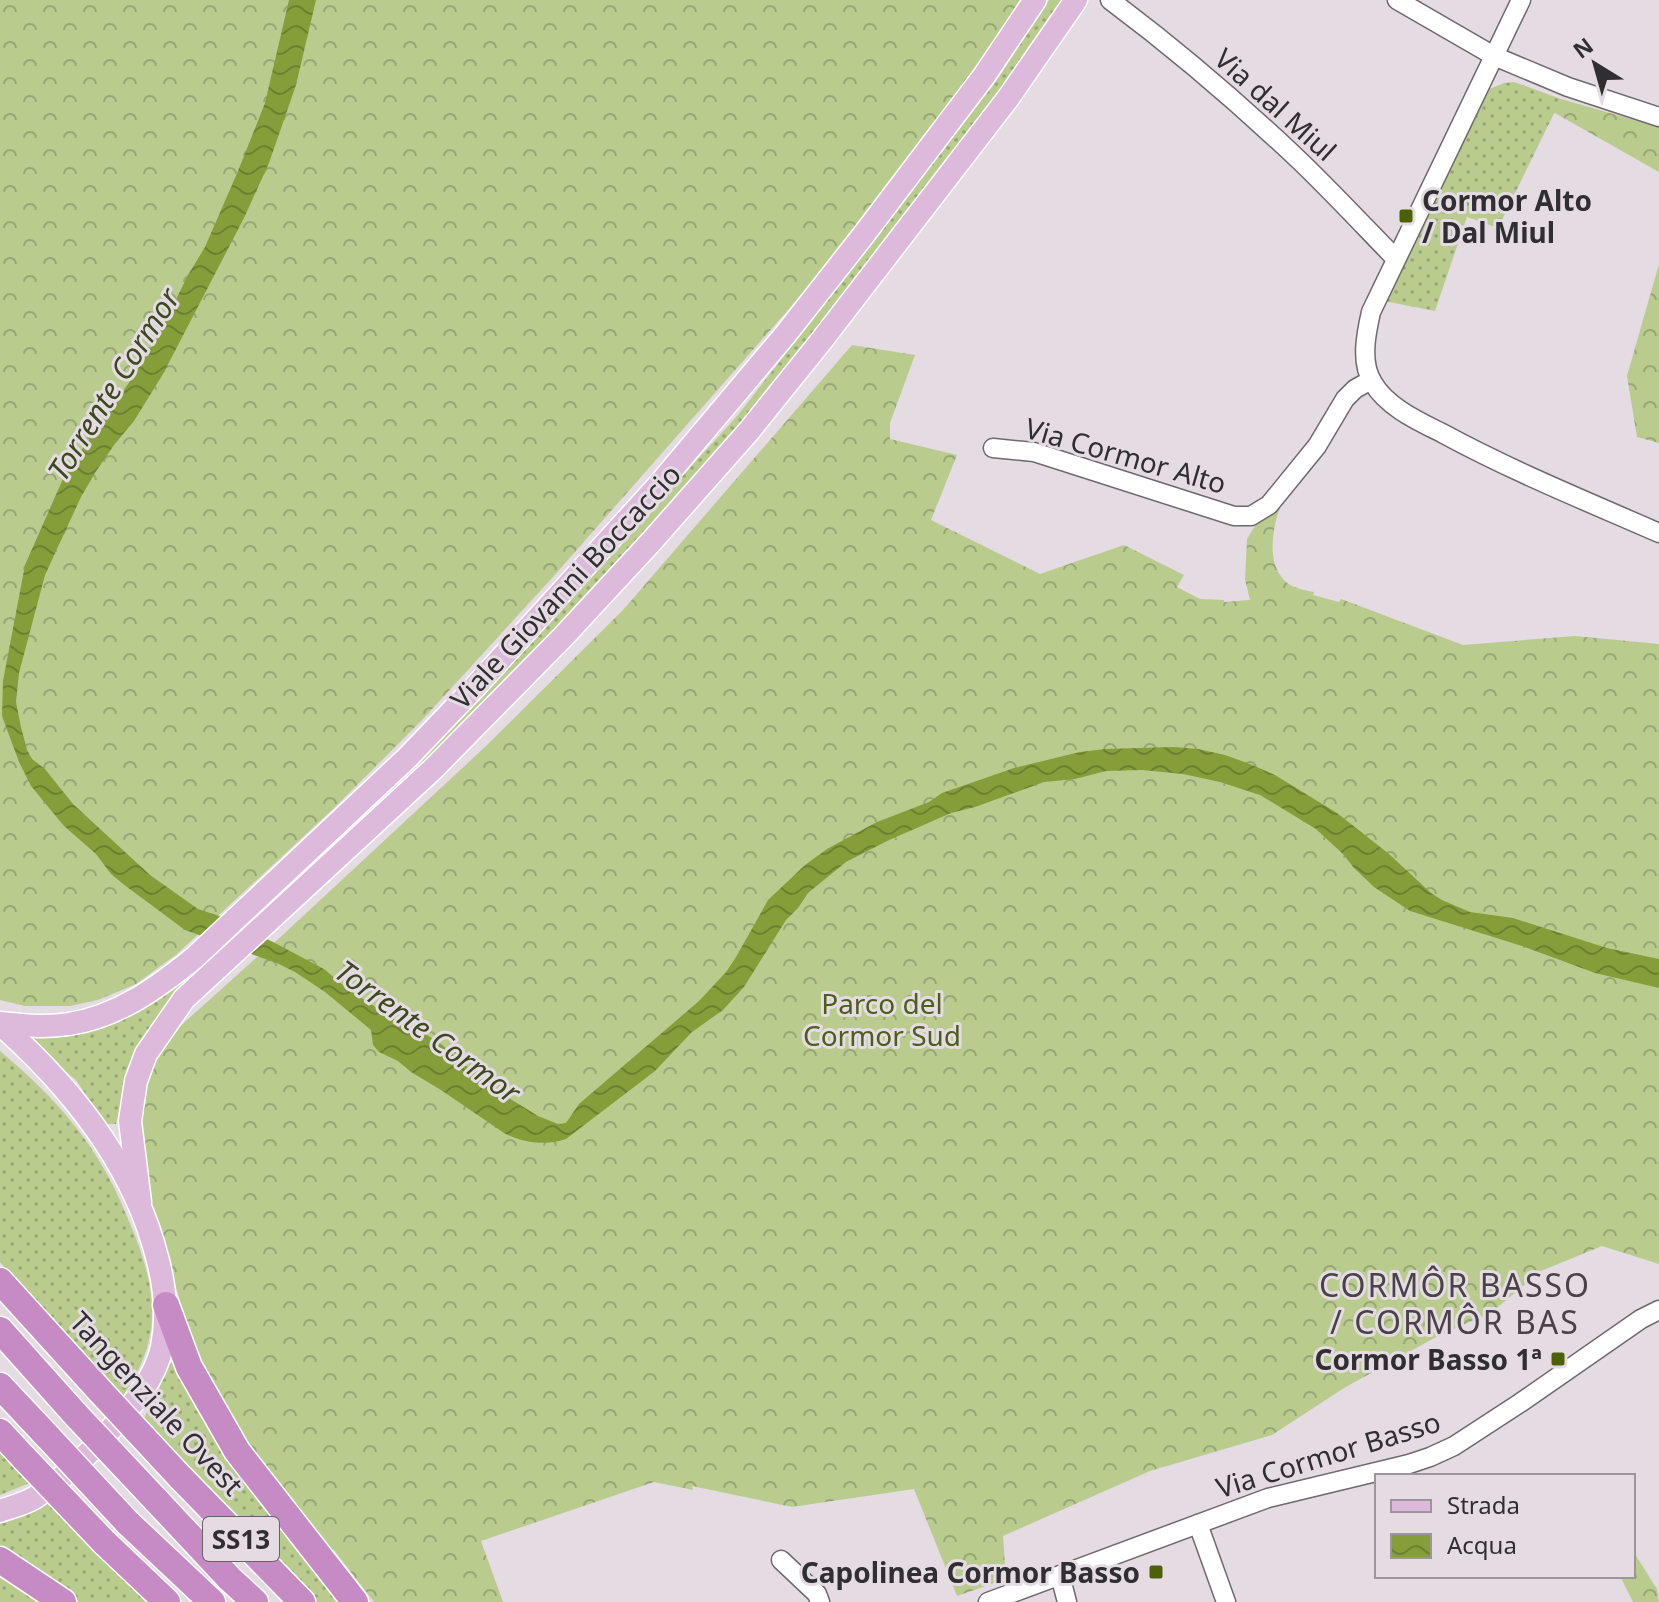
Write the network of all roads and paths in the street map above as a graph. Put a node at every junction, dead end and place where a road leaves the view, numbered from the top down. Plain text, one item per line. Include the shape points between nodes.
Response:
1 (1035, 0) edge
2 (1076, 0) edge
3 (1110, 0) edge
4 (1397, 0) edge
5 (1521, 0) edge
6 (1494, 56) junction
7 (1659, 117) edge
8 (1395, 258) junction
9 (1371, 380) junction
10 (993, 448) dead end
11 (1659, 533) edge
12 (0, 1024) edge
13 (140, 1202) junction
14 (0, 1281) edge
15 (166, 1305) junction
16 (1659, 1310) edge
17 (0, 1330) edge
18 (0, 1386) edge
19 (0, 1432) edge
20 (0, 1511) edge
21 (1198, 1524) junction
22 (0, 1560) edge
23 (781, 1560) dead end
24 (1060, 1575) junction
25 (63, 1602) edge
26 (167, 1602) edge
27 (212, 1602) edge
28 (255, 1602) edge
29 (302, 1602) edge
30 (355, 1602) edge
31 (820, 1602) edge
32 (988, 1602) edge
33 (1067, 1602) edge
34 (1226, 1602) edge

1 - 12 main road, Viale Giovanni Boccaccio via 984,76 812,302 727,405 442,723 166,981 88,1020
2 - 13 main road, Viale Giovanni Boccaccio via 1009,97 848,307 651,542 496,707 184,999 146,1054 136,1081 130,1121
3 - 8 street, Via dal Miul via 1239,105
4 - 6 street
5 - 6 street
6 - 7 street
6 - 8 street
8 - 9 street via 1371,312 1366,367
9 - 10 street, Via Cormor Alto via 1345,399 1317,446 1269,505 1251,516 1234,516 1034,452
9 - 11 street via 1406,413 1488,458
12 - 13 main road via 62,1084 116,1158
13 - 15 main road
14 - 29 highway, Tangenziale Ovest / SS13, bridge
15 - 20 main road via 162,1348 129,1410 68,1472 33,1499
15 - 30 highway via 189,1367 237,1451
16 - 21 street, Via Cormor Basso via 1454,1446 1409,1464 1268,1498
17 - 28 highway, bridge
18 - 27 highway, bridge via 128,1523
19 - 26 highway, bridge
21 - 24 street, Via Cormor Basso
21 - 34 street
22 - 25 highway
23 - 31 street
24 - 32 street, Via Cormor Basso
24 - 33 street

